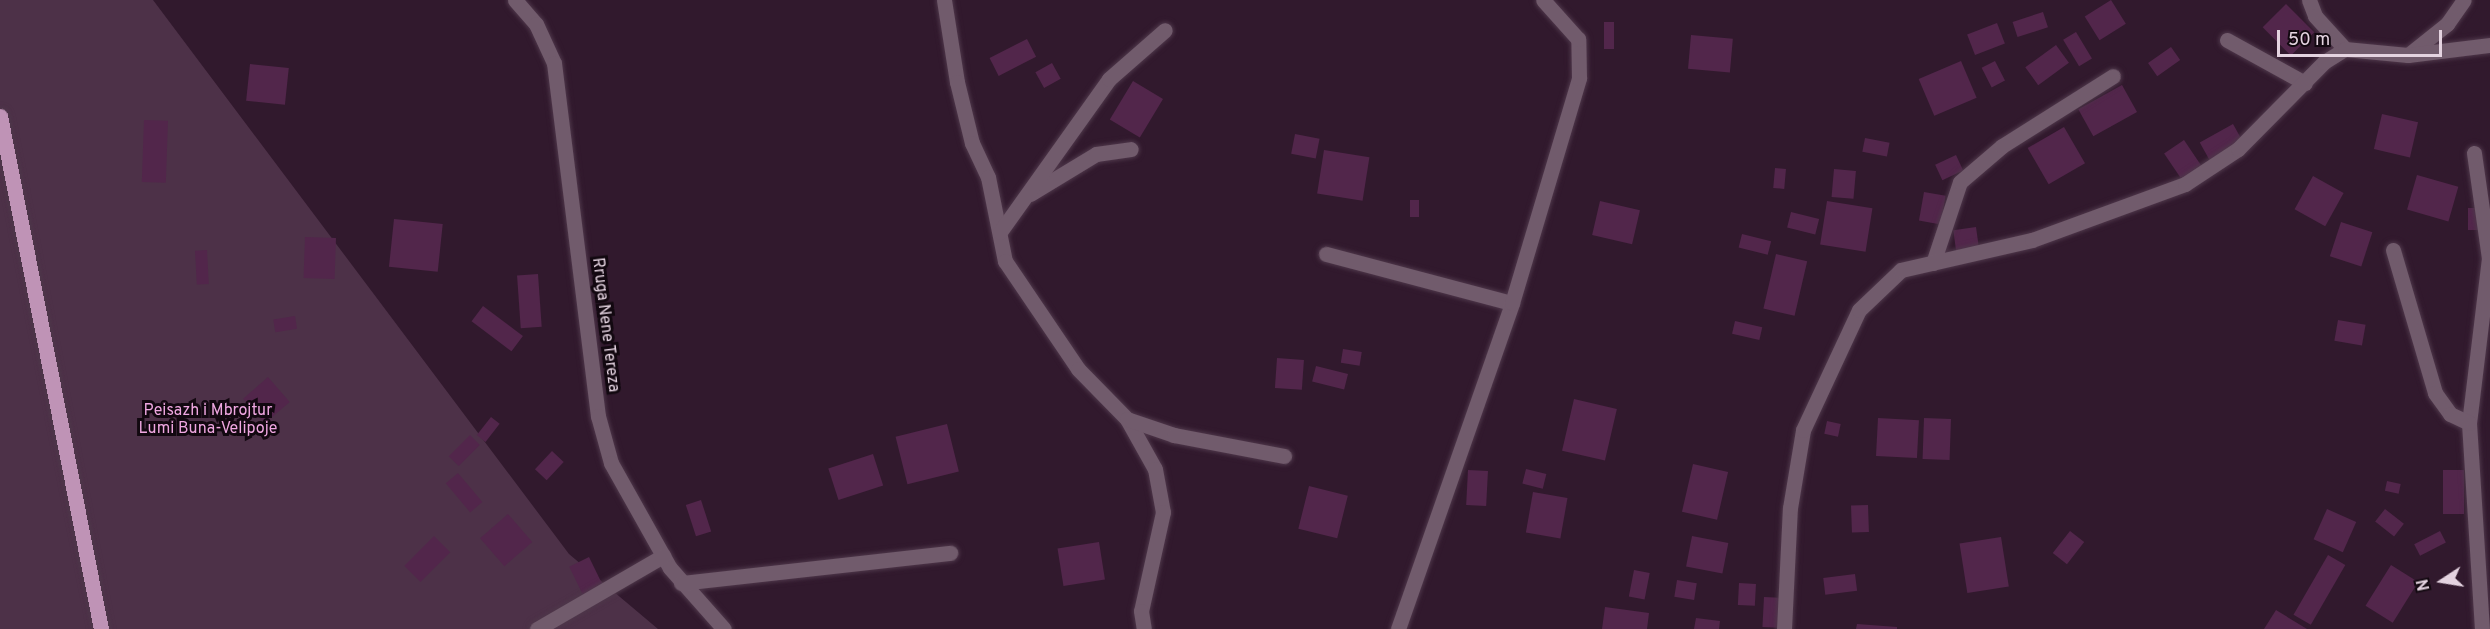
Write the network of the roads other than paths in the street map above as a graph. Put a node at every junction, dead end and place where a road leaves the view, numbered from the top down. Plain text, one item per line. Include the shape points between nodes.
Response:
1 (515, 0) edge
2 (944, 0) edge
3 (1543, 0) edge
4 (2309, 0) edge
5 (2464, 0) edge
6 (1165, 30) dead end
7 (2227, 40) dead end
8 (2490, 45) edge
9 (2345, 50) junction
10 (2408, 55) junction
11 (2113, 76) dead end
12 (2305, 83) junction
13 (0, 116) edge
14 (1131, 149) dead end
15 (2474, 153) dead end
16 (1030, 194) junction
17 (1000, 232) junction
18 (2393, 250) dead end
19 (1326, 254) dead end
20 (1933, 263) junction
21 (1512, 303) junction
22 (1127, 419) junction
23 (2469, 423) junction
24 (1284, 456) dead end
25 (950, 553) dead end
26 (663, 556) junction
27 (681, 583) junction
28 (101, 629) edge
29 (537, 629) edge
30 (724, 629) edge
31 (1144, 629) edge
32 (1398, 629) edge
33 (1784, 629) edge
34 (2482, 629) edge

1 - 26 street, Rruga Nene Tereza via 536,24 554,63 598,416 625,492
2 - 17 street via 957,82
3 - 21 street via 1578,39 1579,78
4 - 9 street via 2314,16
5 - 10 street via 2447,24
6 - 16 street via 1109,79 1068,131
7 - 12 street
8 - 10 street
9 - 10 street
9 - 12 street via 2324,62
11 - 20 street via 2002,146 1960,182
12 - 20 street via 2238,149 2185,184 2032,240
13 - 28 main road
14 - 16 street via 1096,154
15 - 23 street via 2489,258
16 - 17 street
17 - 22 street via 1017,286 1078,369
18 - 23 street via 2434,393 2450,414
19 - 21 street
20 - 33 street via 1901,270 1859,310 1803,430 1790,508
21 - 32 street
22 - 24 street via 1173,435
22 - 31 street via 1155,469 1163,512 1141,611
23 - 34 street
25 - 27 street
26 - 27 street, Rruga Nene Tereza
26 - 29 street
27 - 30 street, Rruga Nene Tereza

